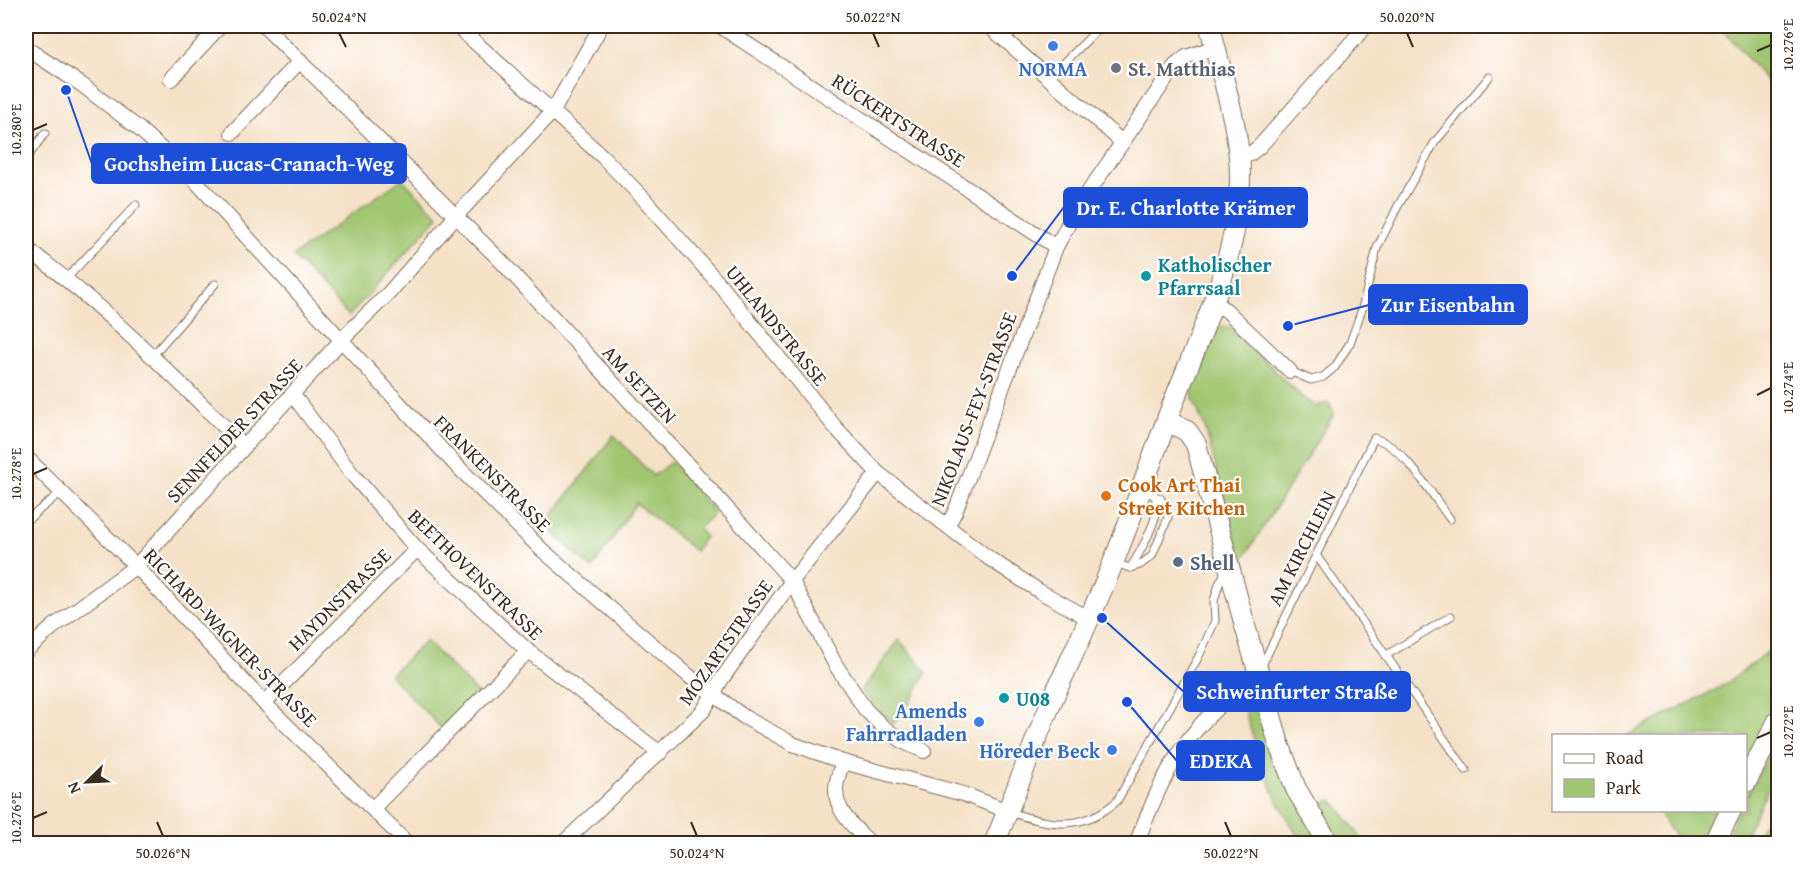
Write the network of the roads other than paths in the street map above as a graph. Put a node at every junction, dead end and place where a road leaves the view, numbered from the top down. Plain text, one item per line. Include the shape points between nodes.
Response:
1 (220, 26) edge
2 (264, 26) edge
3 (457, 26) edge
4 (601, 26) edge
5 (720, 26) edge
6 (989, 26) edge
7 (1101, 26) edge
8 (1210, 26) edge
9 (1366, 26) edge
10 (1215, 47) junction
11 (26, 48) edge
12 (300, 61) junction
13 (1489, 77) dead end
14 (1049, 78) junction
15 (171, 79) dead end
16 (553, 111) junction
17 (45, 133) dead end
18 (232, 133) dead end
19 (1122, 142) junction
20 (1239, 157) junction
21 (26, 159) edge
22 (136, 205) dead end
23 (455, 217) junction
24 (1056, 247) junction
25 (26, 248) edge
26 (66, 279) junction
27 (215, 284) dead end
28 (1212, 303) junction
29 (342, 341) junction
30 (153, 355) junction
31 (1290, 371) joint
32 (293, 394) junction
33 (1167, 421) junction
34 (244, 446) junction
35 (26, 457) edge
36 (878, 473) junction
37 (1148, 492) junction
38 (60, 493) junction
39 (1449, 519) dead end
40 (26, 521) edge
41 (947, 526) junction
42 (417, 549) junction
43 (1316, 555) junction
44 (1121, 565) junction
45 (136, 566) junction
46 (1230, 567) junction
47 (792, 581) junction
48 (1451, 616) dead end
49 (1090, 619) junction
50 (26, 651) edge
51 (528, 651) junction
52 (1385, 656) junction
53 (1258, 672) junction
54 (712, 695) junction
55 (264, 703) junction
56 (1779, 721) edge
57 (924, 751) dead end
58 (660, 753) junction
59 (843, 762) junction
60 (1466, 771) dead end
61 (1747, 780) edge
62 (373, 808) junction
63 (1008, 811) junction
64 (1730, 812) edge
65 (408, 843) edge
66 (562, 843) edge
67 (871, 843) edge
68 (994, 843) edge
69 (1136, 843) edge
70 (1329, 843) edge
71 (1714, 843) edge

1 - 15 street
2 - 12 street, AM SETZEN
3 - 16 street, UHLANDSTRASSE
4 - 16 street, SENNFELDER STRASSE
5 - 24 street, RÜCKERTSTRASSE
6 - 14 street
7 - 14 lane
8 - 10 street
9 - 20 street via 1260,146
10 - 19 street, NIKOLAUS-FEY-STRASSE via 1186,57 1175,66
10 - 20 street
11 - 29 street, FRANKENSTRASSE via 109,105 191,176
12 - 18 street
12 - 23 street, AM SETZEN
13 - 31 lane via 1435,142 1398,206 1377,248 1350,343 1335,367 1323,377 1311,380
14 - 19 street
16 - 23 street, SENNFELDER STRASSE
16 - 36 street, UHLANDSTRASSE via 643,198 721,286 834,427
17 - 21 lane
19 - 24 street, NIKOLAUS-FEY-STRASSE
20 - 28 street via 1238,209
22 - 26 lane
23 - 29 street, SENNFELDER STRASSE
23 - 47 street, AM SETZEN via 502,262
24 - 41 street, NIKOLAUS-FEY-STRASSE
25 - 26 street
26 - 30 street
27 - 30 lane
28 - 31 street via 1226,310
28 - 33 street
29 - 32 street, SENNFELDER STRASSE
29 - 54 street, FRANKENSTRASSE via 525,534
30 - 34 street
32 - 34 street, SENNFELDER STRASSE
32 - 42 street, BEETHOVENSTRASSE via 352,474
33 - 37 street
33 - 46 street via 1187,431 1196,444
34 - 45 street, SENNFELDER STRASSE
35 - 38 street, RICHARD-WAGNER-STRASSE
36 - 41 street, UHLANDSTRASSE
36 - 47 street, MOZARTSTRASSE
37 - 44 street
37 - 44 lane via 1160,498 1167,518 1152,556 1140,565
38 - 40 lane
38 - 45 street, RICHARD-WAGNER-STRASSE
39 - 43 lane, AM KIRCHLEIN via 1399,451 1374,438
41 - 49 street, UHLANDSTRASSE via 1039,591
42 - 51 street, BEETHOVENSTRASSE
42 - 55 street, HAYDNSTRASSE
43 - 52 lane
43 - 53 lane, AM KIRCHLEIN
44 - 49 street
45 - 50 street, SENNFELDER STRASSE
45 - 55 street, RICHARD-WAGNER-STRASSE
46 - 53 street
46 - 63 lane via 1219,584 1214,601 1215,621 1199,656 1118,801 1083,822 1041,822
47 - 54 street, MOZARTSTRASSE
47 - 57 street, AM SETZEN via 835,664 865,709 904,742
48 - 52 lane
49 - 63 street
51 - 58 street, BEETHOVENSTRASSE
51 - 62 street
52 - 60 lane
53 - 69 street via 1197,729 1176,757
53 - 70 street via 1288,770
54 - 58 street, MOZARTSTRASSE via 704,710
54 - 59 street, FRANKENSTRASSE via 775,735
55 - 62 street, RICHARD-WAGNER-STRASSE
56 - 61 street
58 - 66 street, MOZARTSTRASSE
59 - 63 street, FRANKENSTRASSE via 963,794
59 - 67 street via 835,788 838,805
62 - 65 street, RICHARD-WAGNER-STRASSE
63 - 68 street
64 - 71 street

